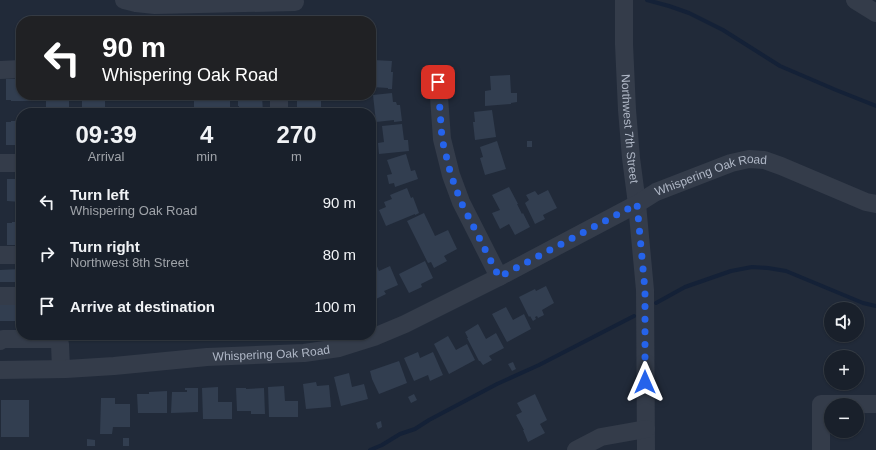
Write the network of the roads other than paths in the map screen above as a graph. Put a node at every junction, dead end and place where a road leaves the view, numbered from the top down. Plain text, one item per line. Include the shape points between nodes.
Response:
1 (124, 0) edge
2 (624, 0) edge
3 (855, 0) edge
4 (295, 2) dead end
5 (876, 13) edge
6 (0, 70) edge
7 (16, 70) edge
8 (438, 82) dead end
9 (16, 162) edge
10 (0, 163) edge
11 (637, 204) junction
12 (876, 204) edge
13 (0, 255) edge
14 (16, 255) edge
15 (499, 277) junction
16 (0, 296) edge
17 (16, 296) edge
18 (376, 336) edge
19 (16, 338) edge
20 (57, 340) edge
21 (364, 340) edge
22 (0, 341) edge
23 (61, 369) junction
24 (0, 370) edge
25 (876, 404) edge
26 (646, 429) junction
27 (576, 450) edge
28 (646, 450) edge
29 (821, 450) edge

1 - 4 street via 155,5
2 - 11 street, Northwest 7th Street via 627,110
3 - 5 street
6 - 7 street
8 - 15 street via 442,139 451,175 461,202
9 - 10 street
11 - 12 street, Whispering Oak Road via 656,192 749,159 764,160 781,166
11 - 15 street, Whispering Oak Road
11 - 26 street, Northwest 7th Street via 645,290
13 - 14 street
15 - 18 street, Whispering Oak Road
16 - 17 street
19 - 22 street
20 - 23 street via 60,344
21 - 23 street, Whispering Oak Road via 339,348 304,353 207,356
23 - 24 street, Whispering Oak Road
25 - 29 street via 821,404
26 - 27 street via 601,437
26 - 28 street, Northwest 7th Street

